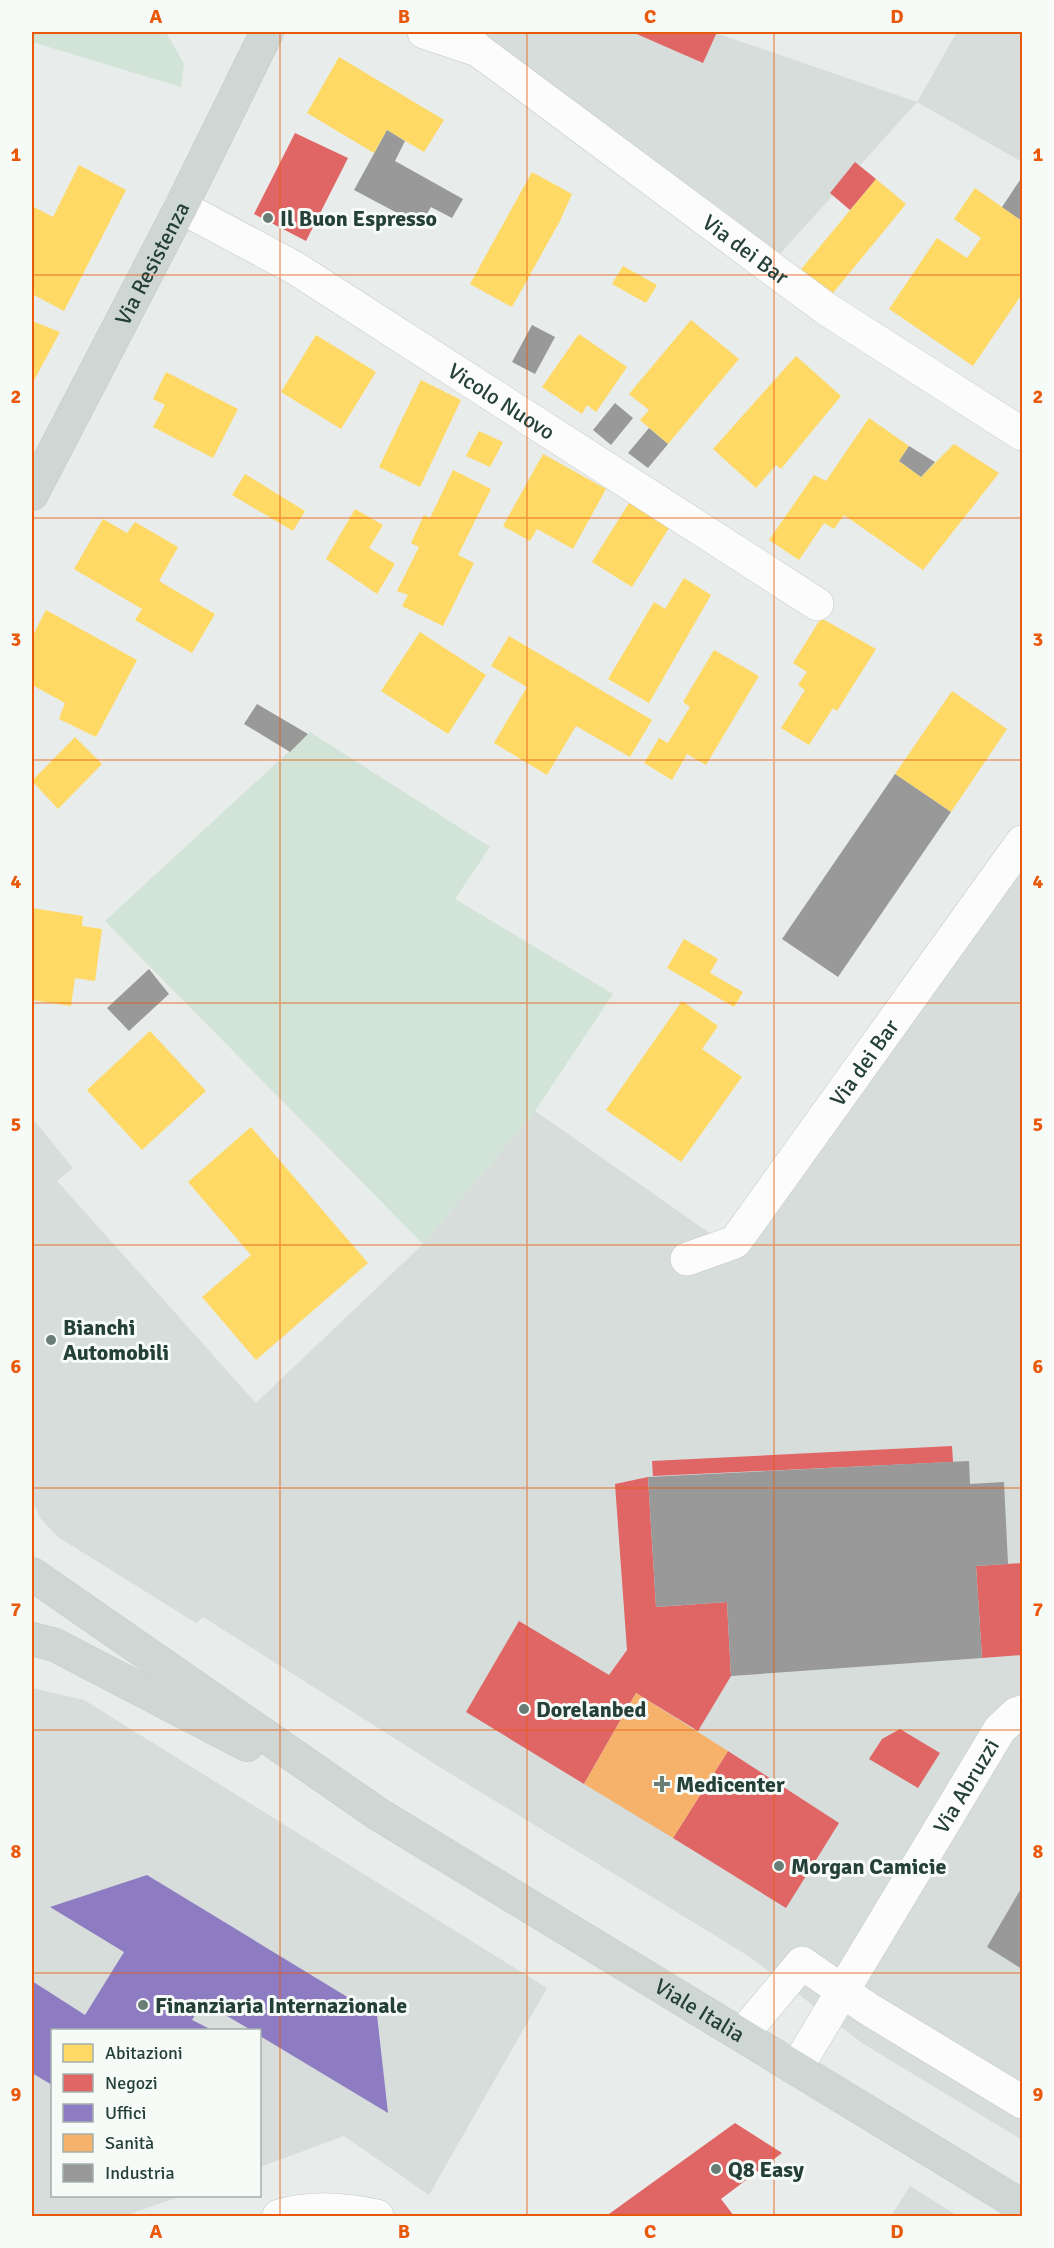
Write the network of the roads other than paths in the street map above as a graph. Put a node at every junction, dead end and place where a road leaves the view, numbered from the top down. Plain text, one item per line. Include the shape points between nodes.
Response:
1 (267, 32) edge
2 (424, 32) edge
3 (468, 41) edge
4 (182, 207) junction
5 (1023, 434) edge
6 (32, 494) edge
7 (817, 604) dead end
8 (1023, 842) edge
9 (687, 1259) dead end
10 (32, 1574) edge
11 (32, 1639) edge
12 (1023, 1712) edge
13 (378, 1814) junction
14 (843, 1990) junction
15 (742, 2035) junction
16 (797, 2067) junction
17 (1023, 2102) edge
18 (1023, 2206) edge
19 (345, 2213) edge
20 (279, 2217) edge
21 (377, 2217) edge

1 - 4 main road, Via Resistenza
2 - 3 street, Via dei Bar
3 - 5 street, Via dei Bar via 825,308
4 - 6 main road, Via Resistenza
4 - 7 street, Vicolo Nuovo via 295,268
8 - 9 street, Via dei Bar via 735,1242
10 - 13 main road
11 - 13 main road via 55,1645
12 - 14 street, Via Abruzzi via 1000,1729
13 - 15 main road, Viale Italia
14 - 15 street via 801,1963
14 - 16 street, Via Abruzzi
14 - 17 street
15 - 16 main road, Viale Italia
16 - 18 main road, Viale Italia
19 - 20 street via 295,2211
19 - 21 street

